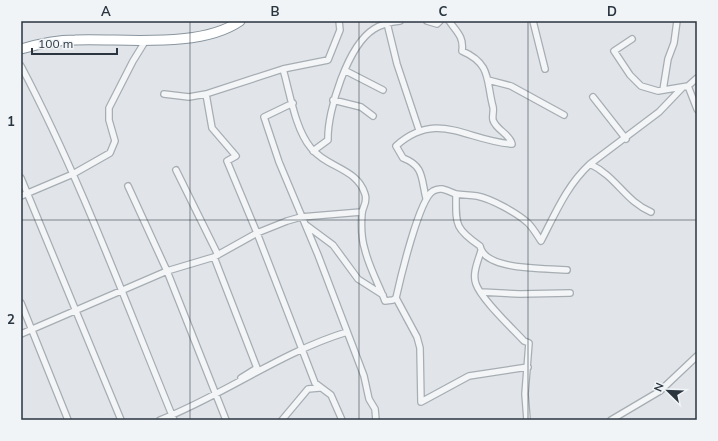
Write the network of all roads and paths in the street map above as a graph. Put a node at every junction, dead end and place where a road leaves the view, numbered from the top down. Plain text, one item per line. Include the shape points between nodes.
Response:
1 (240, 21) edge
2 (339, 21) edge
3 (400, 21) edge
4 (427, 21) edge
5 (440, 21) edge
6 (449, 21) edge
7 (533, 21) edge
8 (677, 21) edge
9 (387, 23) junction
10 (632, 39) dead end
11 (146, 40) junction
12 (21, 49) edge
13 (21, 66) edge
14 (283, 69) junction
15 (544, 69) dead end
16 (346, 71) junction
17 (697, 78) edge
18 (488, 80) junction
19 (685, 87) junction
20 (383, 90) dead end
21 (663, 90) junction
22 (164, 94) dead end
23 (206, 94) junction
24 (593, 97) dead end
25 (333, 100) junction
26 (293, 103) junction
27 (697, 110) edge
28 (564, 115) dead end
29 (373, 116) dead end
30 (419, 130) junction
31 (626, 139) junction
32 (313, 151) junction
33 (590, 164) junction
34 (176, 170) dead end
35 (73, 174) junction
36 (21, 178) edge
37 (128, 186) dead end
38 (28, 194) junction
39 (456, 194) junction
40 (21, 196) edge
41 (426, 198) junction
42 (361, 212) junction
43 (651, 212) dead end
44 (301, 218) junction
45 (305, 224) junction
46 (258, 233) junction
47 (481, 251) junction
48 (216, 256) junction
49 (567, 270) dead end
50 (167, 271) junction
51 (121, 292) junction
52 (481, 292) junction
53 (570, 293) dead end
54 (383, 295) junction
55 (396, 298) junction
56 (21, 303) edge
57 (76, 310) junction
58 (32, 329) junction
59 (347, 332) junction
60 (21, 334) edge
61 (302, 348) junction
62 (697, 356) edge
63 (528, 367) junction
64 (240, 382) junction
65 (319, 388) junction
66 (216, 395) junction
67 (173, 418) edge
68 (68, 420) edge
69 (121, 420) edge
70 (160, 420) edge
71 (226, 420) edge
72 (282, 420) edge
73 (342, 420) edge
74 (376, 420) edge
75 (527, 420) edge
76 (611, 420) edge

1 - 11 highway via 209,34
2 - 14 street via 340,30 328,60
3 - 9 street
4 - 5 street via 437,24
6 - 18 street via 460,32 462,51 476,57
7 - 15 street
8 - 21 street
9 - 16 street via 367,34 359,44
9 - 30 street via 397,64
10 - 21 street via 614,51 616,55 630,76 641,86
11 - 12 highway via 74,40
11 - 35 street via 109,108 114,142 110,153
13 - 35 street via 48,117
14 - 23 street
14 - 26 street
16 - 20 street
16 - 25 street
17 - 19 street
18 - 28 street via 511,86
18 - 30 street via 493,119 497,127 511,139 512,144 446,129 431,127
19 - 21 street
19 - 27 street
19 - 31 street
22 - 23 street via 189,97
23 - 46 street via 212,128 236,156 227,161
24 - 31 street
25 - 29 street via 361,107
25 - 32 street via 328,140
26 - 32 street via 301,133
26 - 44 street via 264,116
30 - 41 street via 396,146 403,158 414,162 418,167
31 - 33 street
32 - 42 street via 357,178 365,195 365,206
33 - 39 street via 578,175 541,241 528,224 507,209 478,196
33 - 43 street via 610,176 634,203
34 - 48 street
35 - 38 street
35 - 51 street
36 - 38 street
37 - 50 street
38 - 40 street
38 - 57 street
39 - 41 street via 443,188 432,191
39 - 47 street via 456,221 463,234 480,246
41 - 55 street
42 - 44 street
42 - 54 street via 365,251
44 - 45 street
44 - 46 street
45 - 54 street via 333,245 358,279
45 - 59 street
46 - 48 street
46 - 61 street
47 - 49 street via 491,260 506,265
47 - 52 street via 475,273 476,285
48 - 50 street
48 - 64 street via 257,368 242,377
50 - 51 street
50 - 66 street
51 - 57 street
51 - 67 street
52 - 53 street
52 - 63 street via 524,341 529,343
54 - 55 street via 386,301
55 - 63 street via 417,337 420,348 421,402 469,376
56 - 58 street
57 - 58 street
57 - 69 street
58 - 60 street
58 - 68 street
59 - 61 street
59 - 74 street via 375,409
61 - 64 street
61 - 65 street
62 - 76 street via 660,390
63 - 75 street via 525,394
64 - 66 street
65 - 72 street via 308,389
65 - 73 street via 331,396
66 - 67 street
66 - 71 street
67 - 70 street

